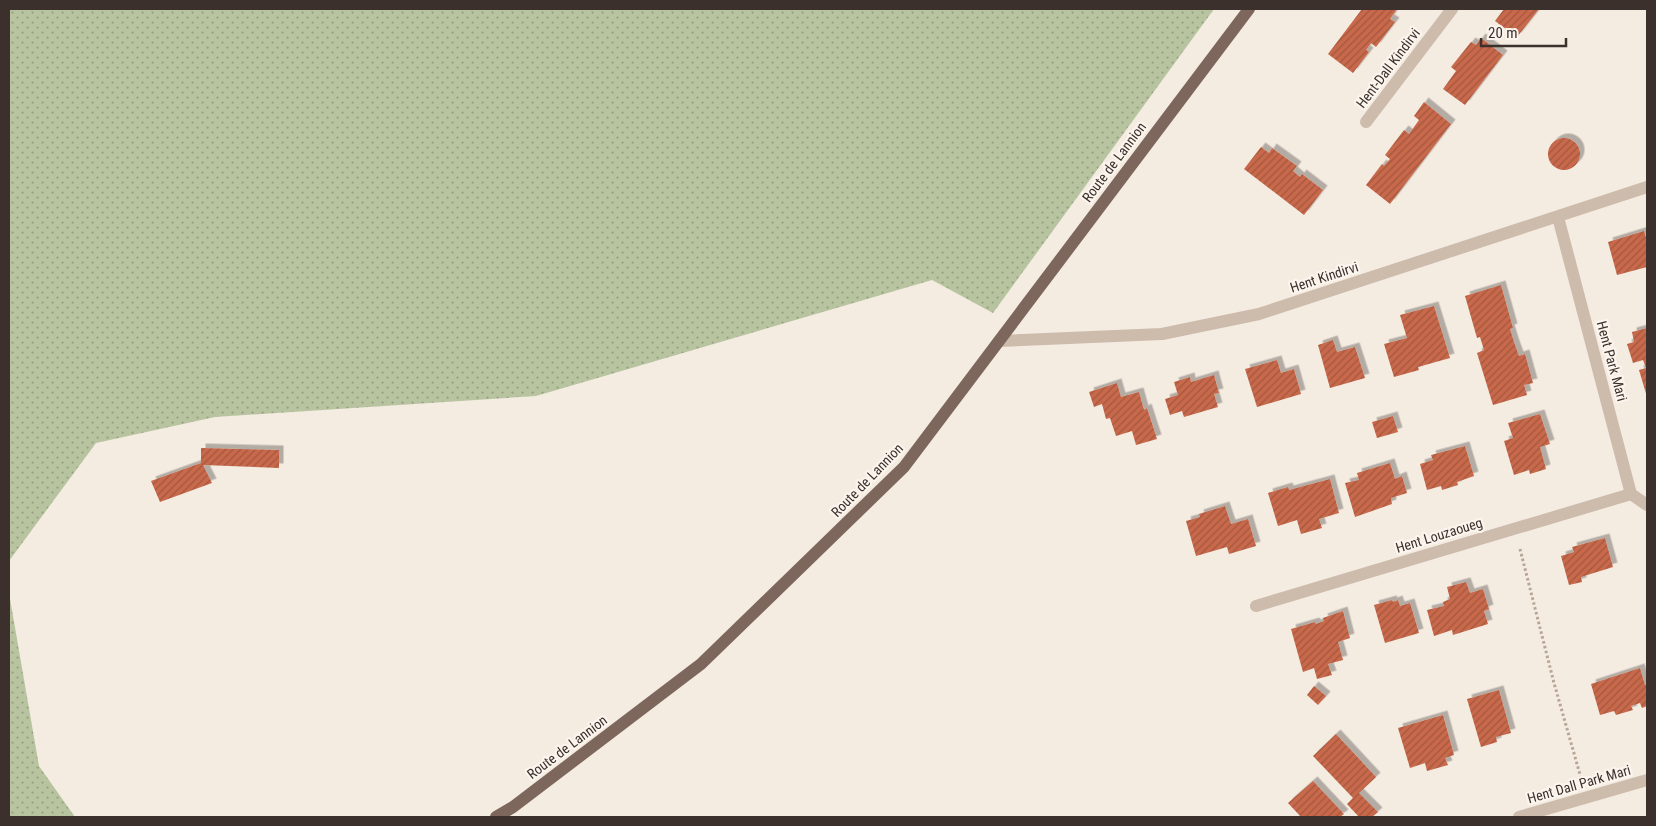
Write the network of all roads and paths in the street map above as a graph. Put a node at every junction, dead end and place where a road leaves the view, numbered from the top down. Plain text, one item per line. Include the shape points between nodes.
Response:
1 (1249, 9) edge
2 (1452, 9) edge
3 (1366, 122) dead end
4 (1647, 186) edge
5 (1558, 217) junction
6 (999, 341) junction
7 (1632, 494) junction
8 (1647, 505) edge
9 (1514, 529) junction
10 (1256, 606) dead end
11 (1647, 780) edge
12 (1587, 797) junction
13 (496, 817) edge
14 (1519, 817) edge

1 - 6 main road, Route de Lannion
2 - 3 street, Hent-Dall Kindirvi
4 - 5 street, Hent Kindirvi
5 - 6 street, Hent Kindirvi via 1259,314 1162,334
5 - 7 street, Hent Park Mari
6 - 13 main road, Route de Lannion via 904,467 701,664
7 - 8 street
7 - 9 street, Hent Louzaoueg
9 - 10 street, Hent Louzaoueg
9 - 12 path
11 - 12 street, Hent Dall Park Mari
12 - 14 street, Hent Dall Park Mari

